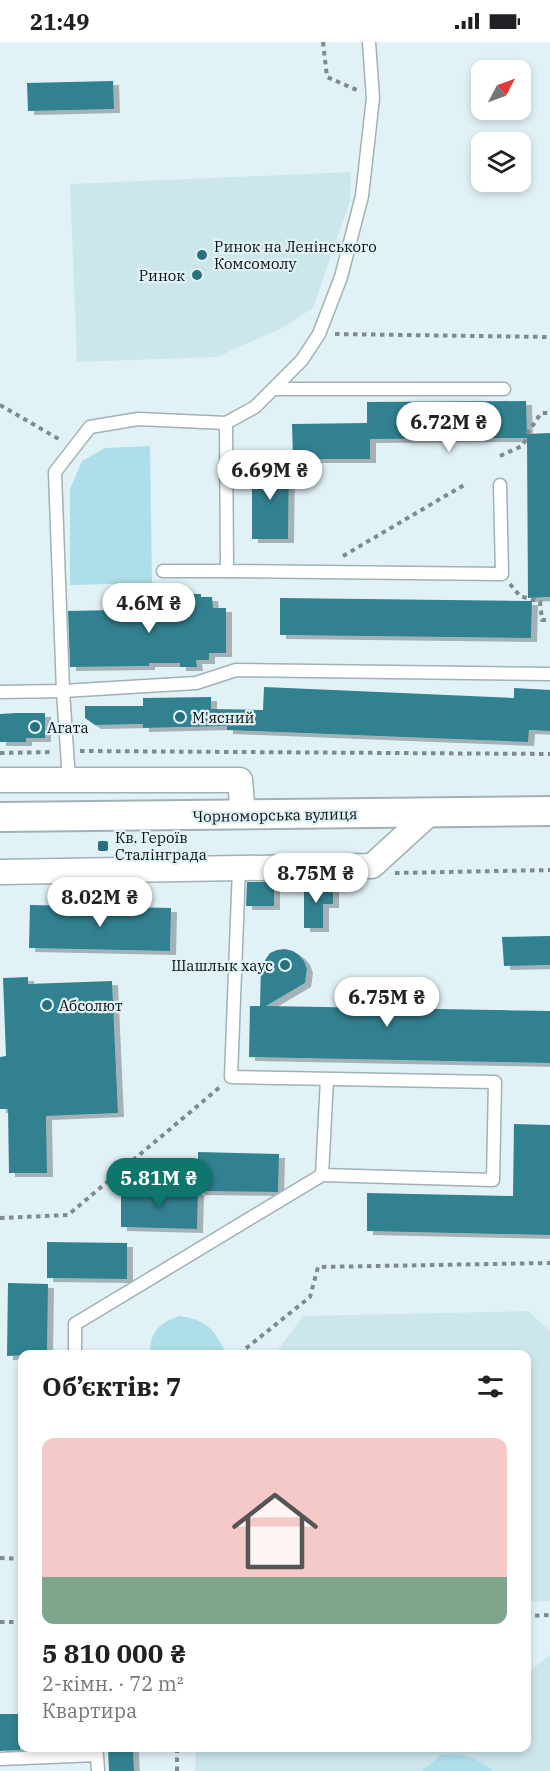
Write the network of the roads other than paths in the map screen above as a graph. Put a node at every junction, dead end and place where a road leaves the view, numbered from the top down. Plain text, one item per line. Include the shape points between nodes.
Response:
1 (369, 42) edge
2 (275, 389) junction
3 (504, 389) dead end
4 (226, 423) junction
5 (500, 485) dead end
6 (163, 571) dead end
7 (227, 571) junction
8 (550, 674) edge
9 (0, 692) edge
10 (63, 692) junction
11 (0, 780) edge
12 (69, 780) junction
13 (550, 811) edge
14 (430, 813) junction
15 (243, 815) junction
16 (0, 818) edge
17 (239, 868) junction
18 (0, 872) edge
19 (327, 1079) junction
20 (322, 1176) junction
21 (75, 1350) edge
22 (0, 1759) edge
23 (98, 1771) edge

1 - 2 lane via 373,98 362,196 341,277 319,334
2 - 3 lane
2 - 4 lane via 255,407
4 - 7 lane
4 - 10 lane via 138,419 90,427 55,472
5 - 7 lane via 501,574
6 - 7 lane
8 - 10 lane via 236,670 196,683
9 - 10 lane
10 - 12 lane
11 - 12 street
12 - 15 street via 240,780
13 - 14 street, Чорноморська вулиця
14 - 15 street, Чорноморська вулиця
14 - 17 street via 372,866
15 - 16 street, Чорноморська вулиця
17 - 18 street
17 - 19 lane via 231,1077
19 - 20 lane
19 - 20 lane via 495,1082 493,1180
20 - 21 lane via 75,1324
22 - 23 lane via 97,1755

